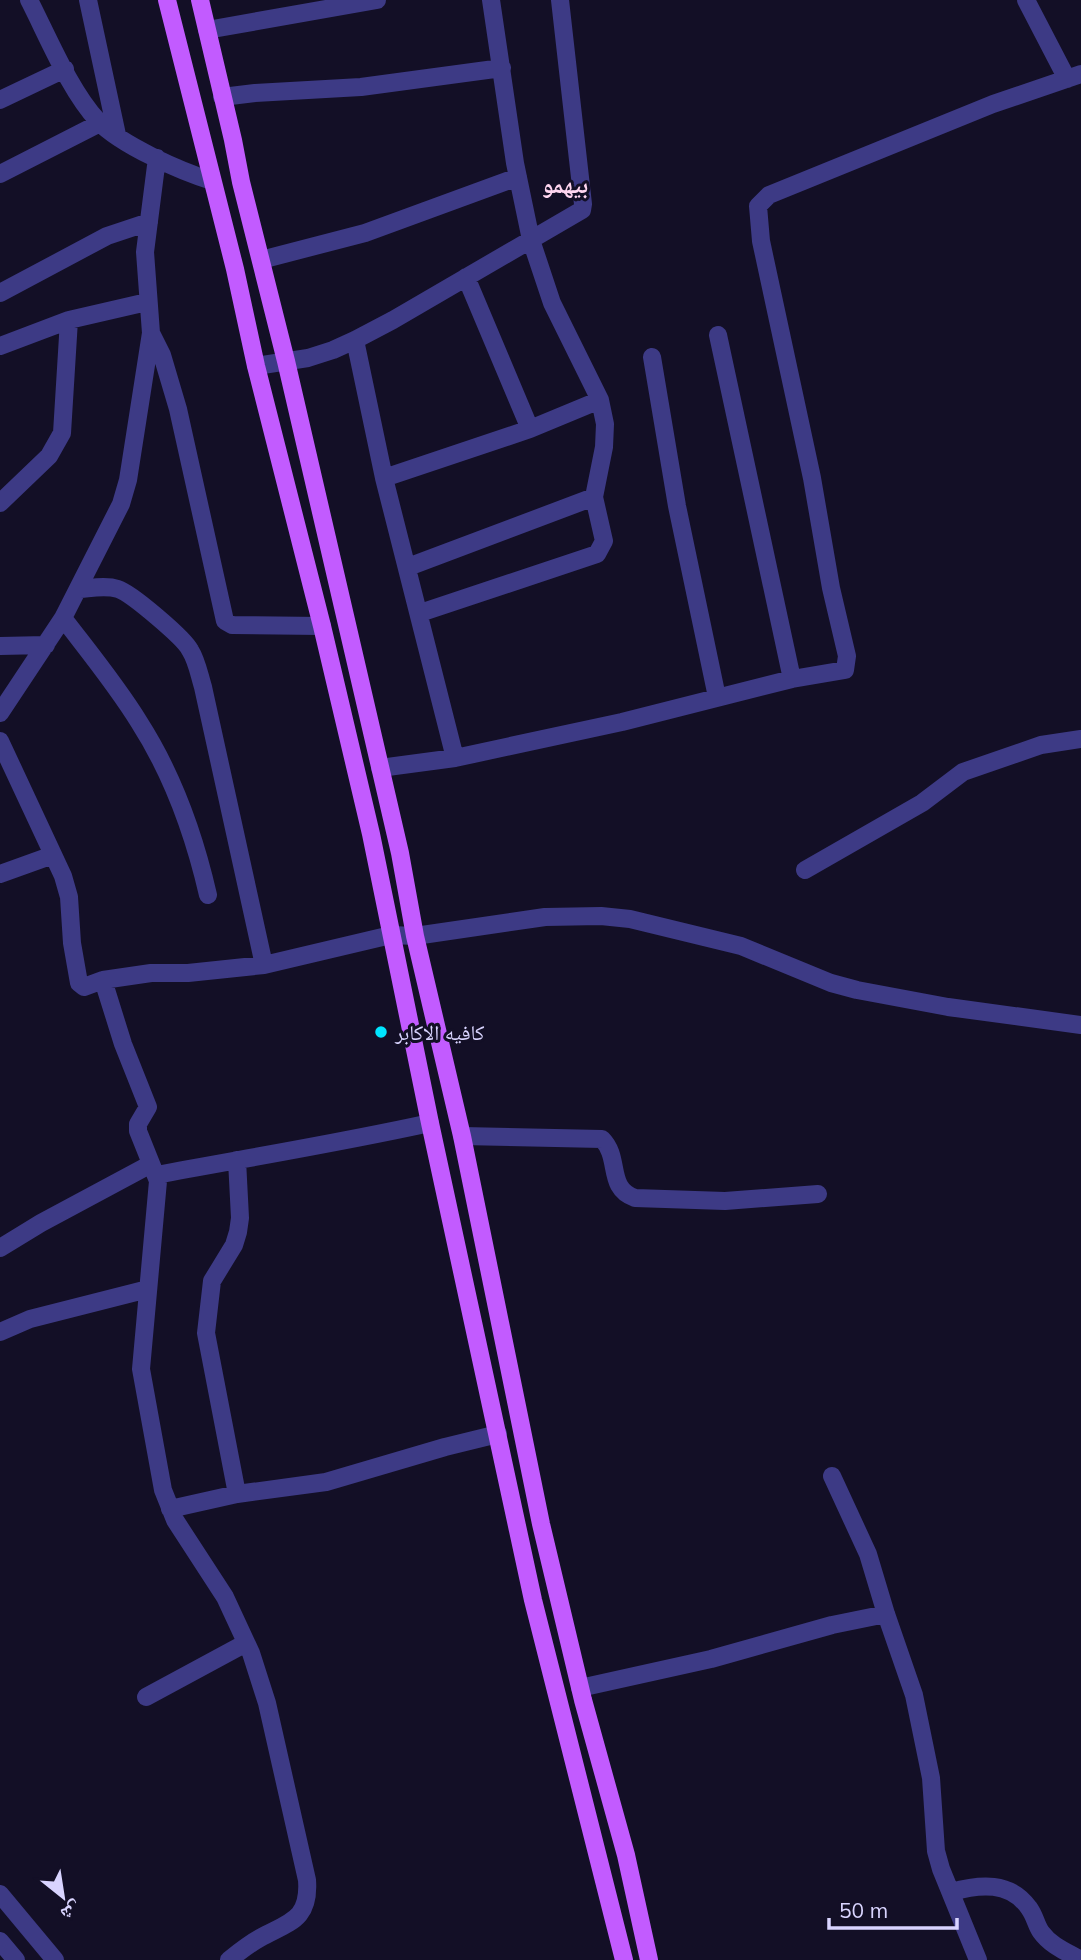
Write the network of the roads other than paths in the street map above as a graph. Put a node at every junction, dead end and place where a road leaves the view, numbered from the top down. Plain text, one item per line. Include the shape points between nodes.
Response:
1 (29, 0) edge
2 (88, 0) edge
3 (167, 0) edge
4 (200, 0) edge
5 (377, 0) edge
6 (491, 0) edge
7 (560, 0) edge
8 (1026, 0) edge
9 (208, 30) junction
10 (502, 68) junction
11 (65, 69) junction
12 (1076, 79) edge
13 (222, 97) junction
14 (0, 100) edge
15 (100, 123) junction
16 (117, 135) junction
17 (157, 158) junction
18 (0, 174) edge
19 (518, 177) junction
20 (212, 181) junction
21 (149, 222) junction
22 (531, 240) junction
23 (261, 260) junction
24 (466, 277) junction
25 (0, 293) edge
26 (147, 302) junction
27 (69, 320) junction
28 (151, 334) junction
29 (718, 335) dead end
30 (355, 340) junction
31 (0, 346) edge
32 (652, 357) dead end
33 (286, 361) junction
34 (256, 366) junction
35 (600, 400) junction
36 (530, 429) junction
37 (384, 478) junction
38 (594, 497) junction
39 (0, 503) edge
40 (408, 567) junction
41 (79, 589) junction
42 (420, 613) junction
43 (63, 618) junction
44 (322, 626) junction
45 (46, 645) junction
46 (0, 646) edge
47 (792, 679) junction
48 (717, 697) junction
49 (0, 713) edge
50 (1081, 739) edge
51 (0, 741) edge
52 (456, 758) junction
53 (380, 768) junction
54 (53, 855) junction
55 (805, 870) dead end
56 (0, 874) edge
57 (208, 895) dead end
58 (391, 934) junction
59 (415, 936) junction
60 (264, 965) junction
61 (103, 980) junction
62 (1081, 1025) edge
63 (430, 1123) junction
64 (462, 1136) junction
65 (237, 1160) junction
66 (154, 1169) junction
67 (818, 1194) dead end
68 (0, 1248) edge
69 (148, 1289) junction
70 (0, 1332) edge
71 (498, 1434) junction
72 (832, 1476) dead end
73 (237, 1494) junction
74 (170, 1509) junction
75 (886, 1615) junction
76 (246, 1643) junction
77 (580, 1688) junction
78 (146, 1697) dead end
79 (951, 1892) junction
80 (0, 1894) edge
81 (0, 1941) edge
82 (16, 1960) edge
83 (55, 1960) edge
84 (229, 1960) edge
85 (624, 1960) edge
86 (649, 1960) edge
87 (978, 1960) edge
88 (1081, 1960) edge

1 - 11 street
2 - 16 street
3 - 20 main road
4 - 9 main road
5 - 9 street
6 - 10 street
7 - 22 street via 583,206
8 - 12 street
9 - 13 main road
10 - 13 street via 361,87
10 - 19 street
11 - 14 street
11 - 15 street
12 - 47 street via 993,104 769,195 758,206 761,241 847,664 845,670 835,673
13 - 23 main road
15 - 16 street
15 - 18 street
16 - 17 street
17 - 20 street
17 - 21 street
19 - 22 street
19 - 23 street via 365,233
20 - 34 main road
21 - 25 street via 107,236
21 - 26 street
22 - 24 street
22 - 35 street via 552,303
23 - 33 main road
24 - 30 street
24 - 36 street
26 - 27 street
26 - 28 street
27 - 31 street
27 - 39 street via 62,433 49,456
28 - 41 street via 121,504
28 - 44 street via 178,408 225,621 232,625
29 - 47 street
30 - 33 street
30 - 37 street
32 - 48 street
33 - 34 street
33 - 53 main road
34 - 44 main road
35 - 36 street
35 - 38 street via 605,433
36 - 37 street
37 - 40 street
38 - 40 street
38 - 42 street via 604,541 597,554
40 - 42 street
41 - 43 street
41 - 60 street via 118,589 132,597 185,643 195,659
42 - 52 street
43 - 45 street
43 - 57 street via 139,722 161,762 183,809
44 - 58 main road
45 - 46 street
45 - 49 street
47 - 48 street
48 - 52 street
50 - 55 street via 1041,745 963,772 922,803
51 - 54 street
52 - 53 street
53 - 59 main road
54 - 56 street
54 - 61 street via 69,897 79,983 83,987
58 - 59 street
58 - 60 street
58 - 63 main road
59 - 62 street via 545,917 631,919 741,946 857,990
59 - 64 main road
60 - 61 street
61 - 66 street via 148,1107 138,1131
63 - 65 street
63 - 71 main road
64 - 67 street via 602,1139 610,1149 617,1183 625,1195 635,1198 725,1201
64 - 77 main road via 538,1511
65 - 66 street
65 - 73 street via 238,1232 212,1281 206,1333
66 - 68 street via 41,1223
66 - 69 street via 158,1188
69 - 70 street via 30,1319
69 - 74 street via 141,1369
71 - 73 street via 338,1480
71 - 85 main road via 533,1600
72 - 75 street via 868,1553
73 - 74 street
74 - 76 street via 225,1597
75 - 77 street
75 - 79 street via 914,1695 931,1778 936,1851
76 - 78 street
76 - 84 street via 267,1703 308,1892 298,1916
77 - 86 main road
79 - 87 street
79 - 88 street via 984,1885 1016,1893 1046,1938
80 - 83 street
81 - 82 street

